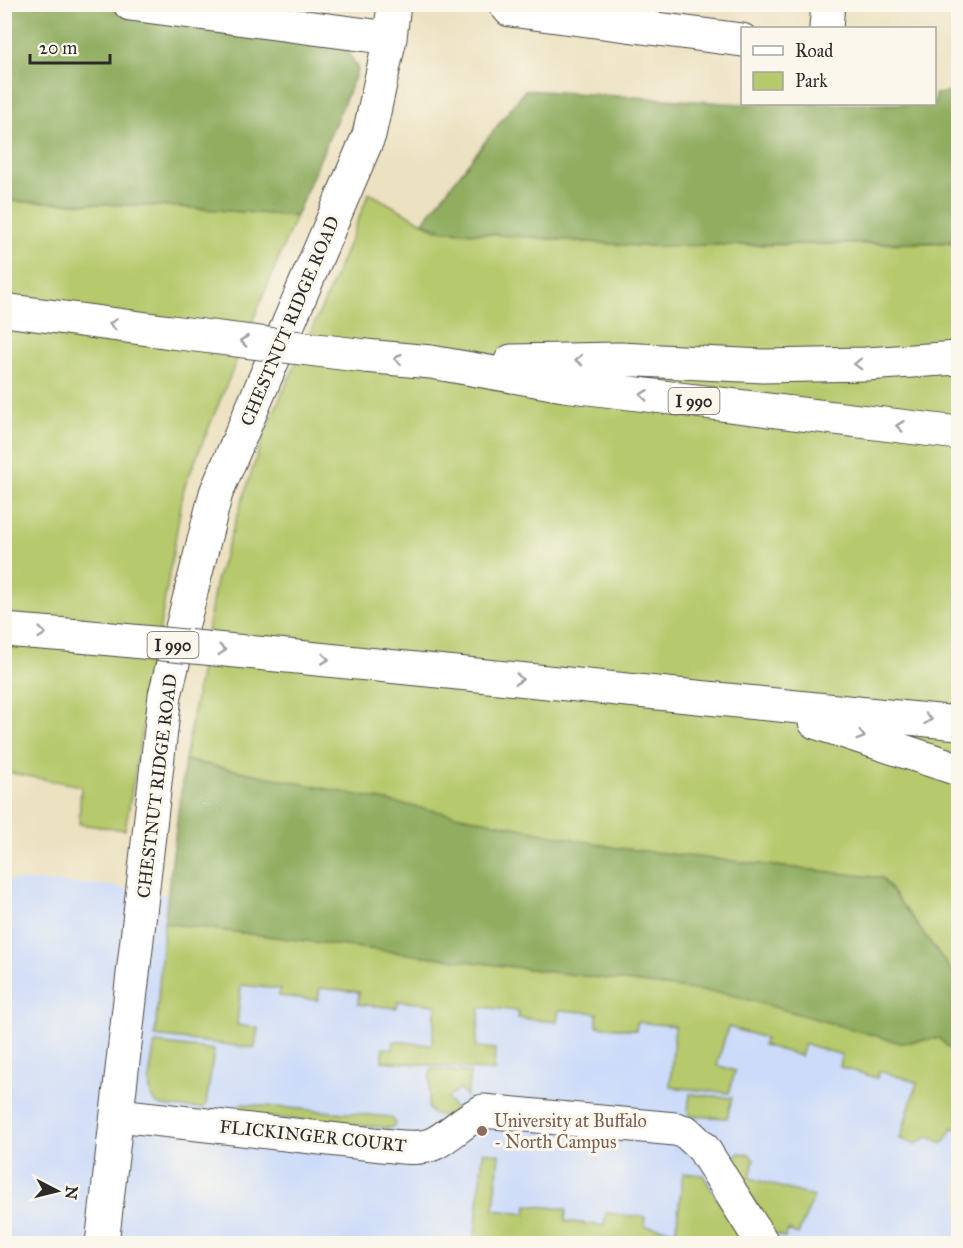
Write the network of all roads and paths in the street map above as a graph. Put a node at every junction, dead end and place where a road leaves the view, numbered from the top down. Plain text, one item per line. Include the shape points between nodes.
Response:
1 (130, 4) edge
2 (394, 4) edge
3 (505, 4) edge
4 (828, 4) edge
5 (826, 27) edge
6 (390, 38) junction
7 (741, 40) edge
8 (4, 310) edge
9 (958, 358) edge
10 (431, 362) junction
11 (958, 433) edge
12 (4, 630) edge
13 (744, 701) junction
14 (958, 723) edge
15 (958, 769) edge
16 (118, 1114) junction
17 (102, 1244) edge
18 (763, 1244) edge

1 - 6 main road
2 - 6 main road, CHESTNUT RIDGE ROAD
3 - 7 main road via 510,10
4 - 5 main road
6 - 16 main road, CHESTNUT RIDGE ROAD via 369,135 216,493 165,695
10 -> 8 main road, I 990, bridge
9 -> 10 main road via 772,366 619,359
11 -> 10 main road, I 990 via 564,385
12 -> 13 main road, I 990, bridge
13 -> 14 main road, I 990
13 -> 15 main road
16 - 17 main road, CHESTNUT RIDGE ROAD
16 - 18 main road, FLICKINGER COURT via 416,1147 434,1144 483,1111 675,1129 686,1132 703,1148

